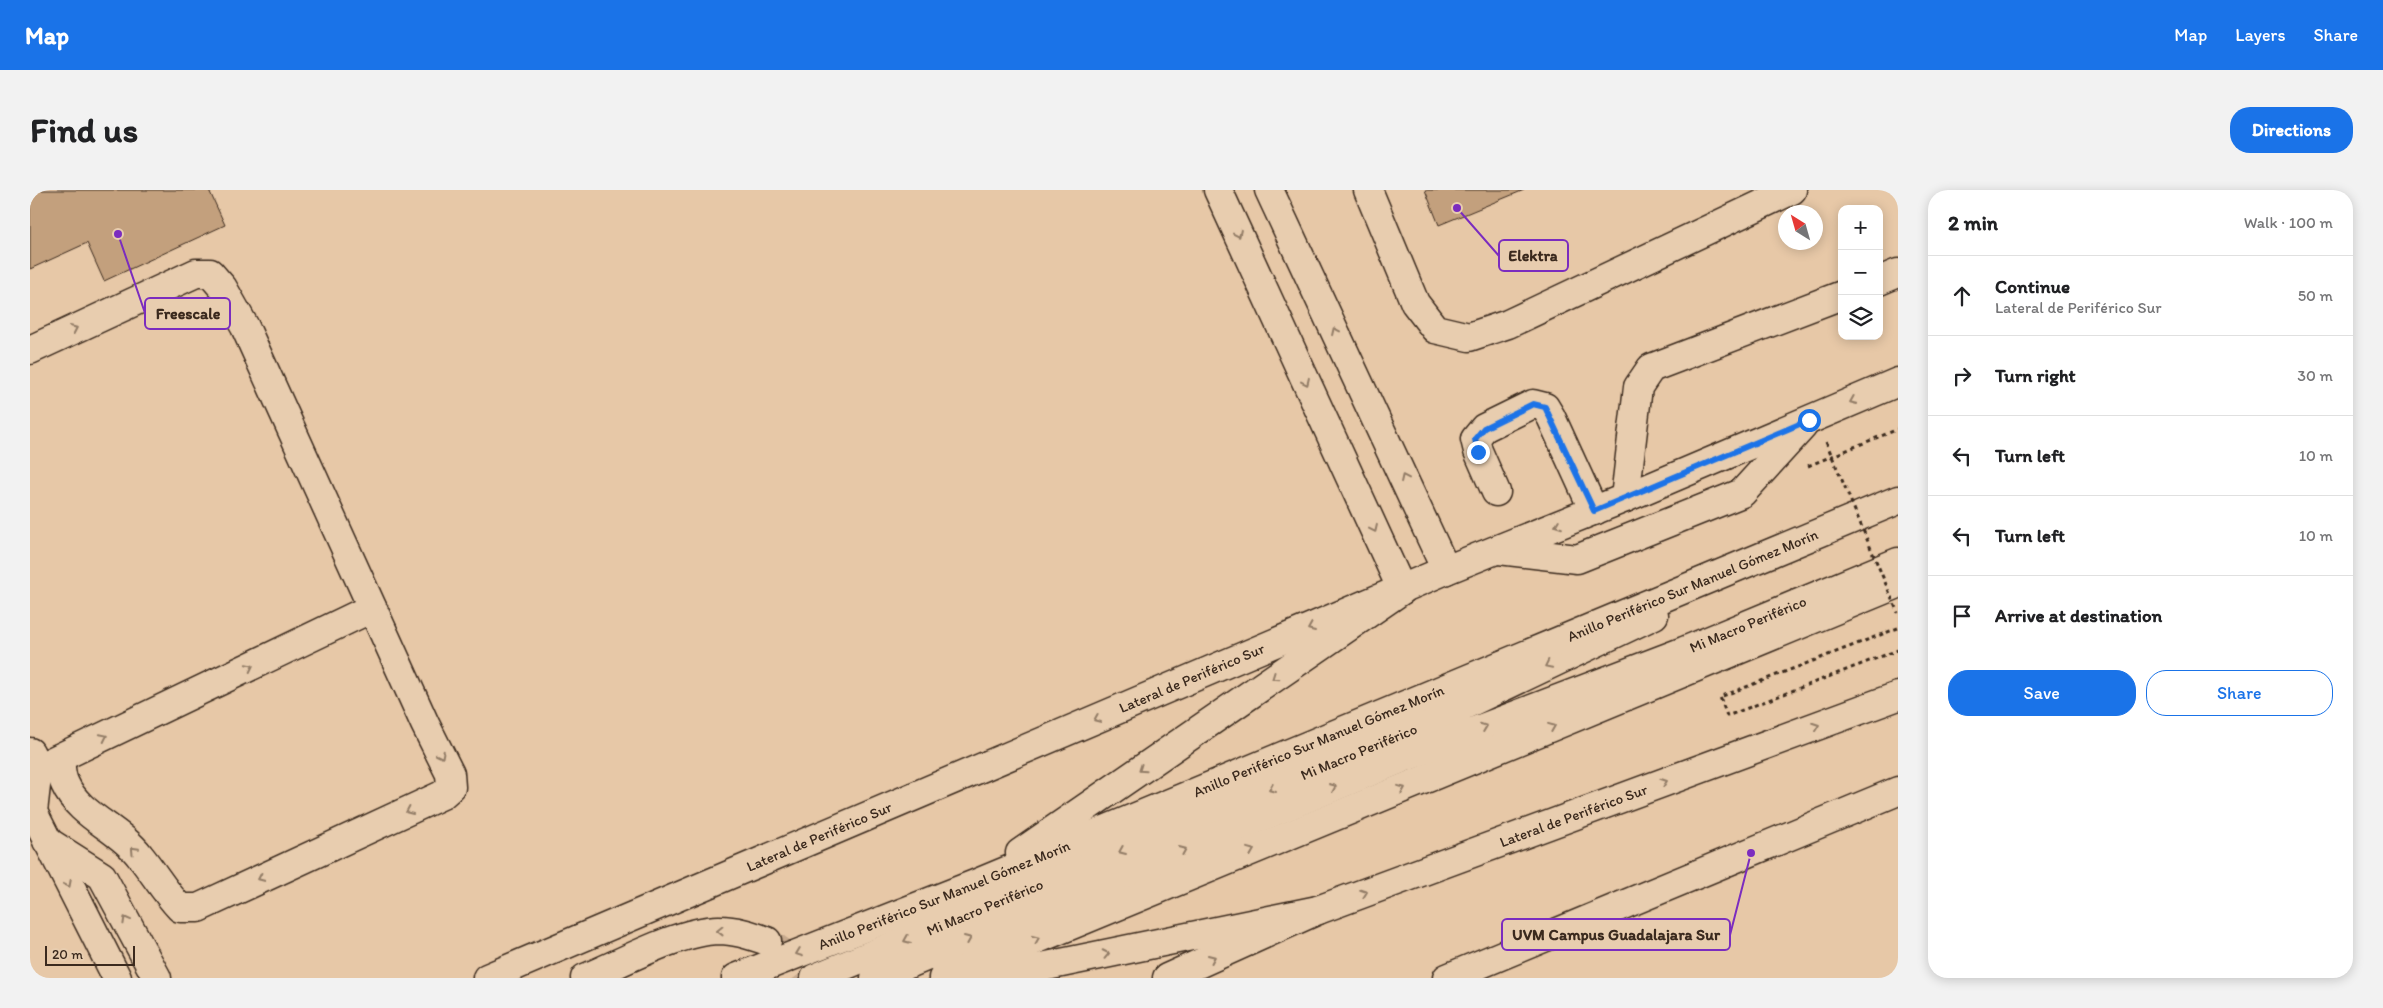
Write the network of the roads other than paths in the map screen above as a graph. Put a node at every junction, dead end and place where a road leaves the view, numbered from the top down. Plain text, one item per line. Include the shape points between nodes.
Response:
1 (1218, 190) edge
2 (1269, 190) edge
3 (1368, 190) edge
4 (1792, 190) edge
5 (1898, 274) edge
6 (1883, 280) edge
7 (1838, 297) edge
8 (30, 350) edge
9 (1898, 382) edge
10 (1809, 420) junction
11 (1496, 492) dead end
12 (1624, 498) junction
13 (1898, 500) edge
14 (1594, 511) junction
15 (1898, 515) edge
16 (1495, 550) junction
17 (1898, 562) edge
18 (1446, 570) junction
19 (1898, 584) edge
20 (1402, 590) junction
21 (372, 608) junction
22 (1895, 695) edge
23 (43, 759) edge
24 (1898, 792) edge
25 (46, 841) junction
26 (975, 884) junction
27 (1318, 910) junction
28 (767, 941) tunnel mouth
29 (117, 978) edge
30 (158, 978) edge
31 (487, 978) edge
32 (585, 978) edge
33 (736, 978) edge
34 (815, 978) edge
35 (875, 978) edge
36 (943, 978) edge
37 (990, 978) edge
38 (1167, 978) edge
39 (1447, 978) edge

1 -> 20 main road
18 -> 2 main road
3 - 4 main road via 1414,303 1435,329 1469,338 1508,324
5 - 6 main road
7 - 12 main road via 1651,368 1638,387
8 -> 21 main road via 196,273 210,273 223,288 245,327
9 -> 10 main road, Lateral de Periférico Sur
10 - 12 main road, Lateral de Periférico Sur
10 - 16 main road via 1742,493 1577,559
11 - 14 main road via 1475,439 1484,428 1533,404 1545,407 1551,417
12 - 14 main road, Lateral de Periférico Sur
13 - 26 main road, Anillo Periférico Sur Manuel Gómez Morín
14 -> 16 main road, Lateral de Periférico Sur
15 -> 34 main road, Mi Macro Periférico via 1651,616 1412,730
16 - 18 main road, Lateral de Periférico Sur
35 -> 17 main road, Mi Macro Periférico via 1401,759 1684,651
18 - 20 main road, Lateral de Periférico Sur
36 -> 19 main road
20 -> 26 main road
20 -> 31 main road, Lateral de Periférico Sur
23 -> 21 main road
21 -> 23 main road via 450,774 451,787 442,795 198,908 180,908 140,856 119,834 71,796
27 -> 22 main road, Lateral de Periférico Sur
23 - 25 main road via 33,812
24 - 39 main road
25 -> 29 main road
30 -> 25 main road via 102,876
26 -> 33 main road, Anillo Periférico Sur Manuel Gómez Morín
37 -> 27 main road
38 -> 27 main road, Lateral de Periférico Sur
28 -> 32 main road via 745,932 718,930 686,936

